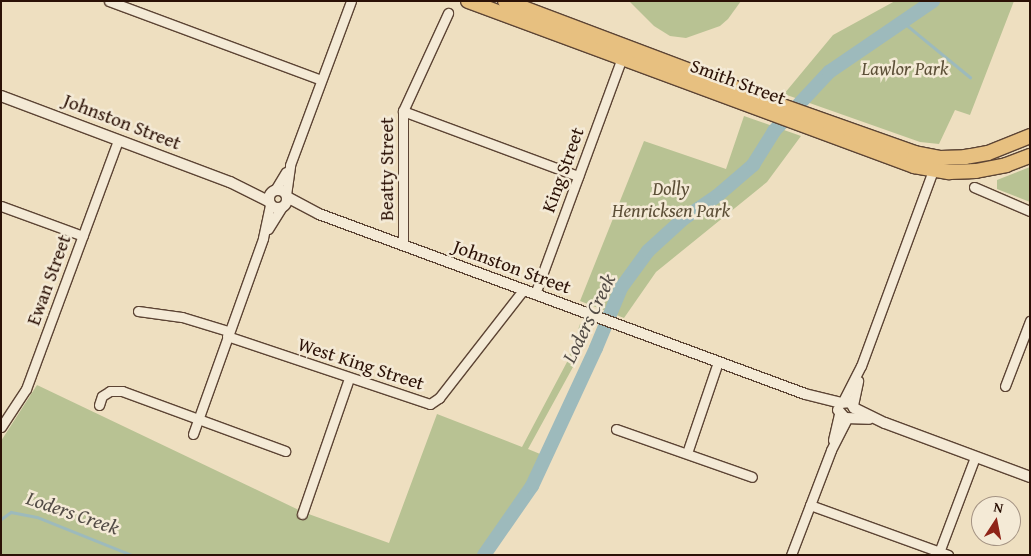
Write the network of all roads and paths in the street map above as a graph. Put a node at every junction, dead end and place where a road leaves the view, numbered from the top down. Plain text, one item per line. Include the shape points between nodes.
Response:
1 (109, 1) edge
2 (350, 1) edge
3 (468, 1) edge
4 (505, 1) edge
5 (448, 13) dead end
6 (622, 58) junction
7 (321, 80) junction
8 (1, 96) edge
9 (773, 108) junction
10 (403, 111) junction
11 (807, 121) junction
12 (1030, 136) edge
13 (118, 140) junction
14 (1030, 156) edge
15 (290, 165) junction
16 (933, 170) junction
17 (578, 176) junction
18 (974, 187) dead end
19 (286, 196) junction
20 (271, 197) junction
21 (1, 206) edge
22 (282, 208) junction
23 (1030, 211) edge
24 (319, 214) junction
25 (83, 236) junction
26 (263, 238) junction
27 (403, 245) junction
28 (523, 290) junction
29 (535, 294) junction
30 (138, 312) dead end
31 (1030, 321) edge
32 (228, 334) junction
33 (718, 362) junction
34 (349, 378) junction
35 (1005, 386) dead end
36 (99, 404) dead end
37 (846, 409) junction
38 (199, 419) junction
39 (1, 427) edge
40 (616, 429) dead end
41 (193, 434) dead end
42 (285, 451) dead end
43 (687, 453) junction
44 (975, 457) junction
45 (752, 477) dead end
46 (1030, 477) edge
47 (810, 504) junction
48 (302, 514) dead end
49 (938, 553) edge
50 (791, 555) edge
51 (948, 555) edge

1 - 7 street
2 - 7 street
3 - 6 highway, Smith Street
4 - 9 highway, Smith Street
5 - 10 street, Beatty Street
6 - 9 highway, Smith Street
6 - 17 street, King Street
7 - 15 street
8 - 13 street, Johnston Street
9 - 11 highway, Smith Street
10 - 17 street
10 - 27 street, Beatty Street
11 - 12 highway, Smith Street via 929,156 953,158 988,152
11 - 16 highway, Smith Street via 902,162
13 - 20 street, Johnston Street
13 - 25 street, Ewan Street
14 - 16 highway, Smith Street via 1000,167 963,172
15 - 19 street
15 - 20 street
16 - 37 street
17 - 29 street, King Street
18 - 23 street
19 - 20 street via 280,190
19 - 22 street
19 - 24 street, Johnston Street
20 - 22 street via 275,208
20 - 26 street
21 - 25 street
22 - 24 street, Johnston Street
22 - 26 street
24 - 27 street, Johnston Street
25 - 39 street, Ewan Street via 26,389
26 - 32 street
27 - 28 street, Johnston Street
28 - 29 street, Johnston Street
28 - 34 street, West King Street via 439,398 430,404
29 - 33 street, Johnston Street
30 - 32 street, West King Street via 182,317
31 - 35 street
32 - 34 street, West King Street
32 - 38 street
33 - 37 street, Johnston Street
33 - 43 street
34 - 48 street
36 - 38 street via 102,396 110,391 122,391
37 - 44 street, Johnston Street
37 - 47 street
38 - 41 street
38 - 42 street
40 - 43 street
43 - 45 street
44 - 46 street, Johnston Street
44 - 49 street
47 - 49 street
47 - 50 street
49 - 51 street

